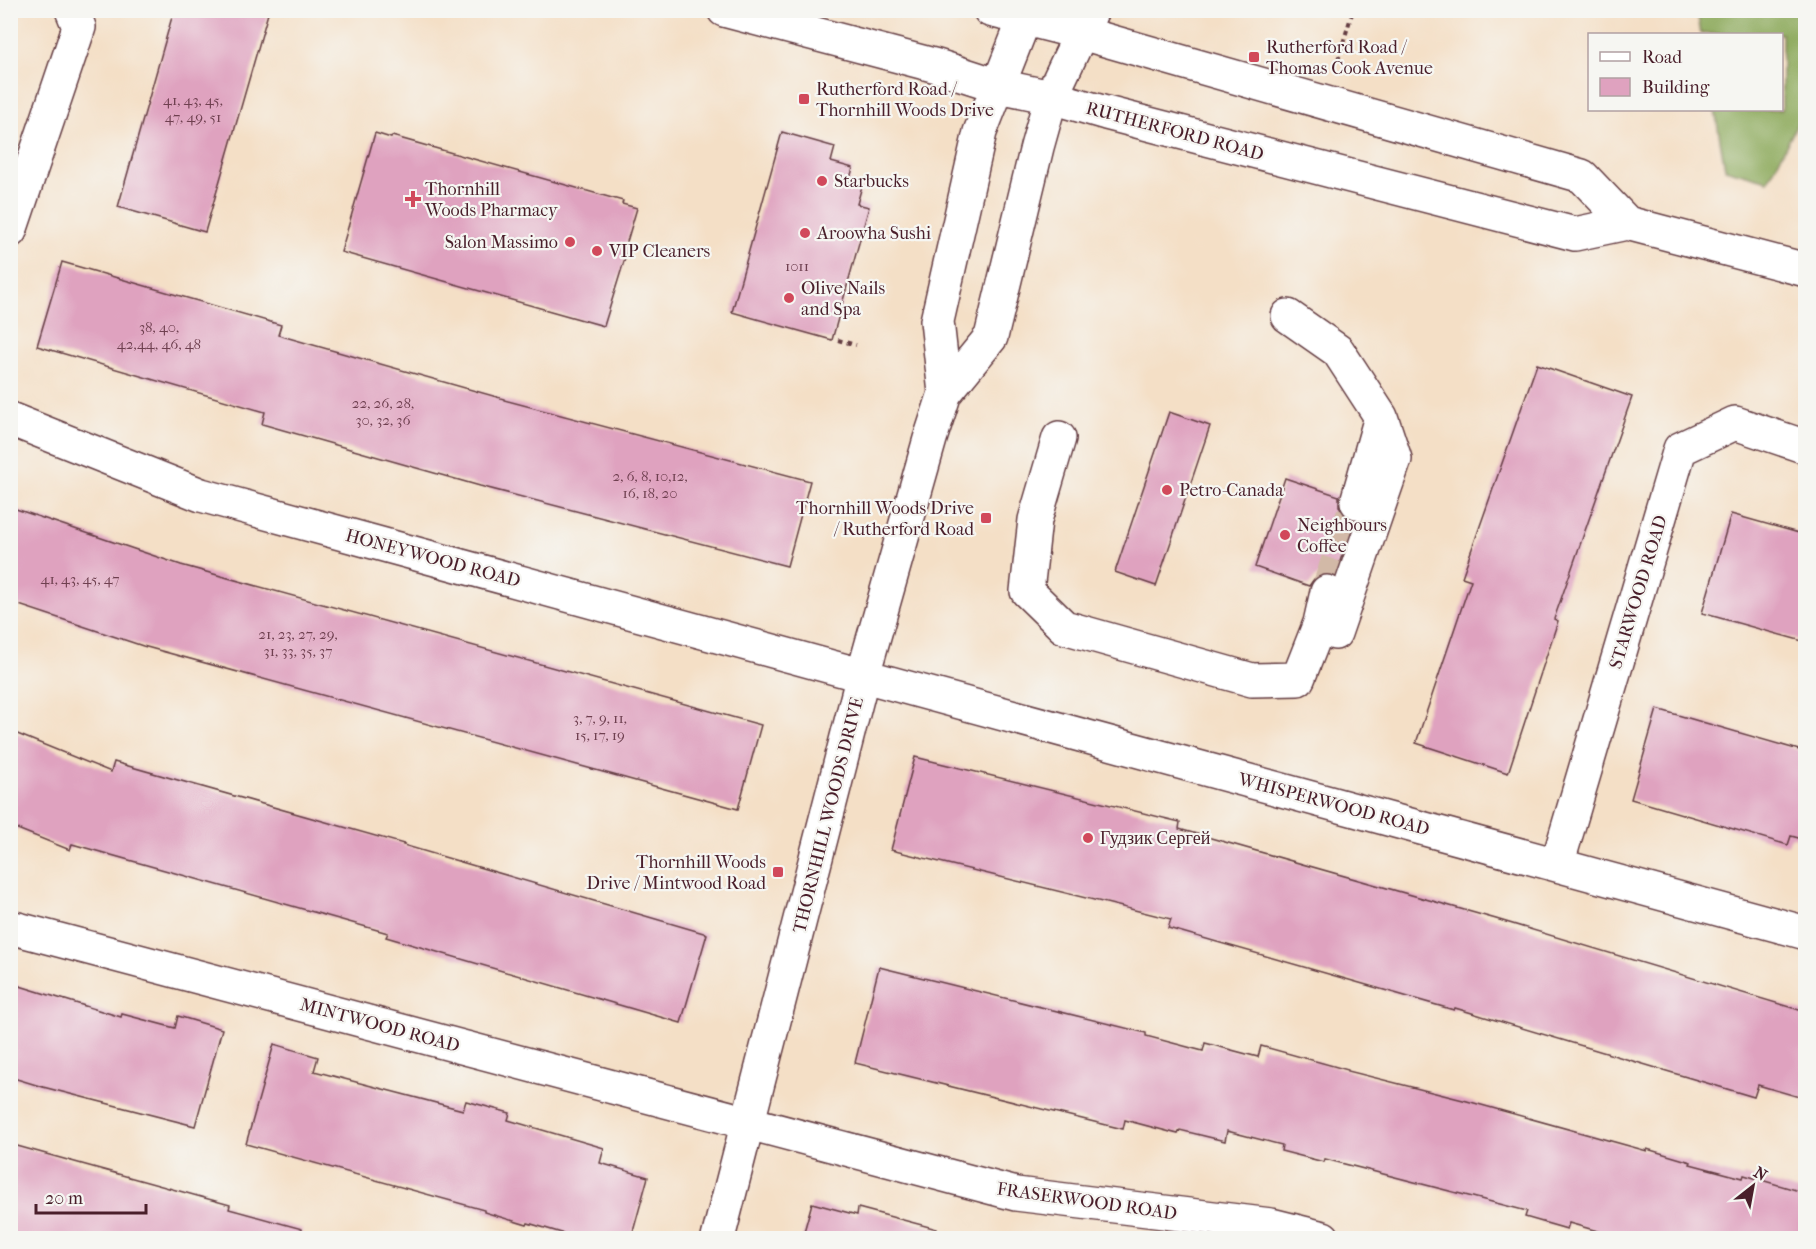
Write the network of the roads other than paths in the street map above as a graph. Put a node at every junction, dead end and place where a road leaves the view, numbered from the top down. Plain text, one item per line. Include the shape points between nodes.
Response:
1 (72, 10) edge
2 (724, 10) edge
3 (990, 10) edge
4 (1026, 15) edge
5 (1086, 22) edge
6 (999, 86) junction
7 (1051, 97) junction
8 (1627, 223) junction
9 (10, 231) edge
10 (1806, 270) edge
11 (1288, 316) dead end
12 (945, 393) junction
13 (1381, 417) junction
14 (10, 419) edge
15 (1059, 438) dead end
16 (1806, 447) edge
17 (1357, 502) tunnel mouth
18 (1327, 592) tunnel mouth
19 (863, 675) junction
20 (1298, 680) junction
21 (1557, 865) junction
22 (10, 927) edge
23 (1806, 933) edge
24 (749, 1124) junction
25 (718, 1239) edge
26 (1323, 1239) edge

1 - 9 street via 80,27
2 - 6 street, RUTHERFORD ROAD
3 - 4 street
4 - 5 street
4 - 6 street, THORNHILL WOODS DRIVE
5 - 7 street, THORNHILL WOODS DRIVE
5 - 8 street via 1582,176
6 - 7 street, RUTHERFORD ROAD
6 - 12 street, THORNHILL WOODS DRIVE via 980,132 937,321
7 - 8 street, RUTHERFORD ROAD via 1575,234
7 - 12 street, THORNHILL WOODS DRIVE via 991,337
8 - 10 street, RUTHERFORD ROAD
11 - 13 street via 1338,351
12 - 19 street, THORNHILL WOODS DRIVE
13 - 17 street
13 - 20 street via 1395,459 1329,652
14 - 19 street, HONEYWOOD ROAD via 201,495
15 - 20 street via 1035,520 1027,591 1064,627 1252,680
16 - 21 street, STARWOOD ROAD via 1735,423 1680,449
18 - 20 street via 1320,623
19 - 21 street, WHISPERWOOD ROAD
19 - 24 street, THORNHILL WOODS DRIVE
21 - 23 street, WHISPERWOOD ROAD
22 - 24 street, MINTWOOD ROAD
24 - 25 street, THORNHILL WOODS DRIVE
24 - 26 street, FRASERWOOD ROAD via 1016,1194 1271,1225

